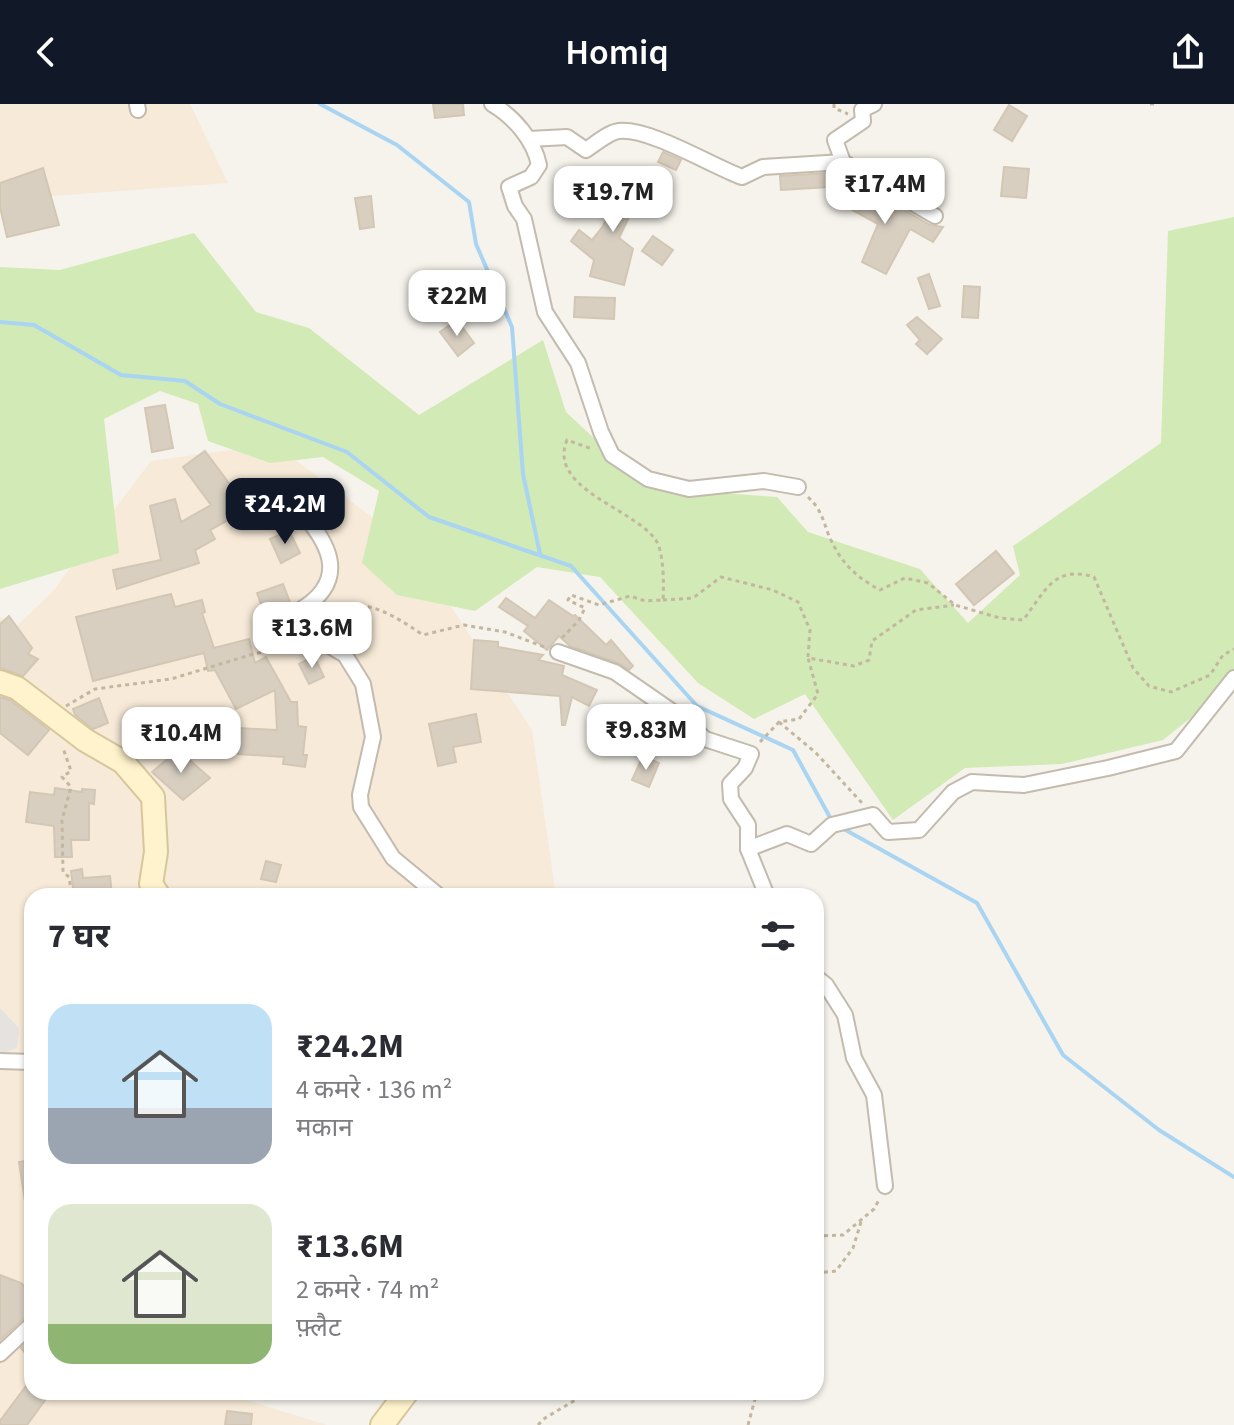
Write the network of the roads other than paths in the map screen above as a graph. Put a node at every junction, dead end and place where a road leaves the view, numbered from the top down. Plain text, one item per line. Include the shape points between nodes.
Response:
1 (492, 104) edge
2 (874, 104) edge
3 (529, 139) junction
4 (843, 162) junction
5 (935, 216) dead end
6 (798, 487) road end
7 (295, 505) dead end
8 (555, 651) road end
9 (1234, 678) edge
10 (0, 682) edge
11 (748, 849) junction
12 (154, 888) edge
13 (429, 888) edge
14 (764, 888) edge
15 (824, 983) edge
16 (0, 1061) edge
17 (24, 1062) edge
18 (885, 1186) road end
19 (24, 1332) edge
20 (0, 1354) edge
21 (401, 1400) edge
22 (382, 1425) edge

1 - 3 street
2 - 4 street via 862,110 863,121 835,140
3 - 4 street via 567,137 586,150 616,131 647,135 742,177 763,167
3 - 6 street via 539,165 531,177 509,187 524,219 545,312 578,363 612,455 648,479 689,489 764,481
4 - 5 street
7 - 13 street via 329,549 331,577 320,598 300,610 299,622 345,655 363,684 373,737 361,807 393,858
8 - 11 street via 615,672 705,739 751,754 730,784 731,799 748,825
9 - 11 street via 1176,751 1024,785 972,782 953,792 919,830 888,832 873,815 832,825 811,844 787,834
10 - 12 street via 17,688 123,762 153,797
11 - 14 street
15 - 18 street via 845,1015 854,1058 874,1095
16 - 17 street
19 - 20 street
21 - 22 street

